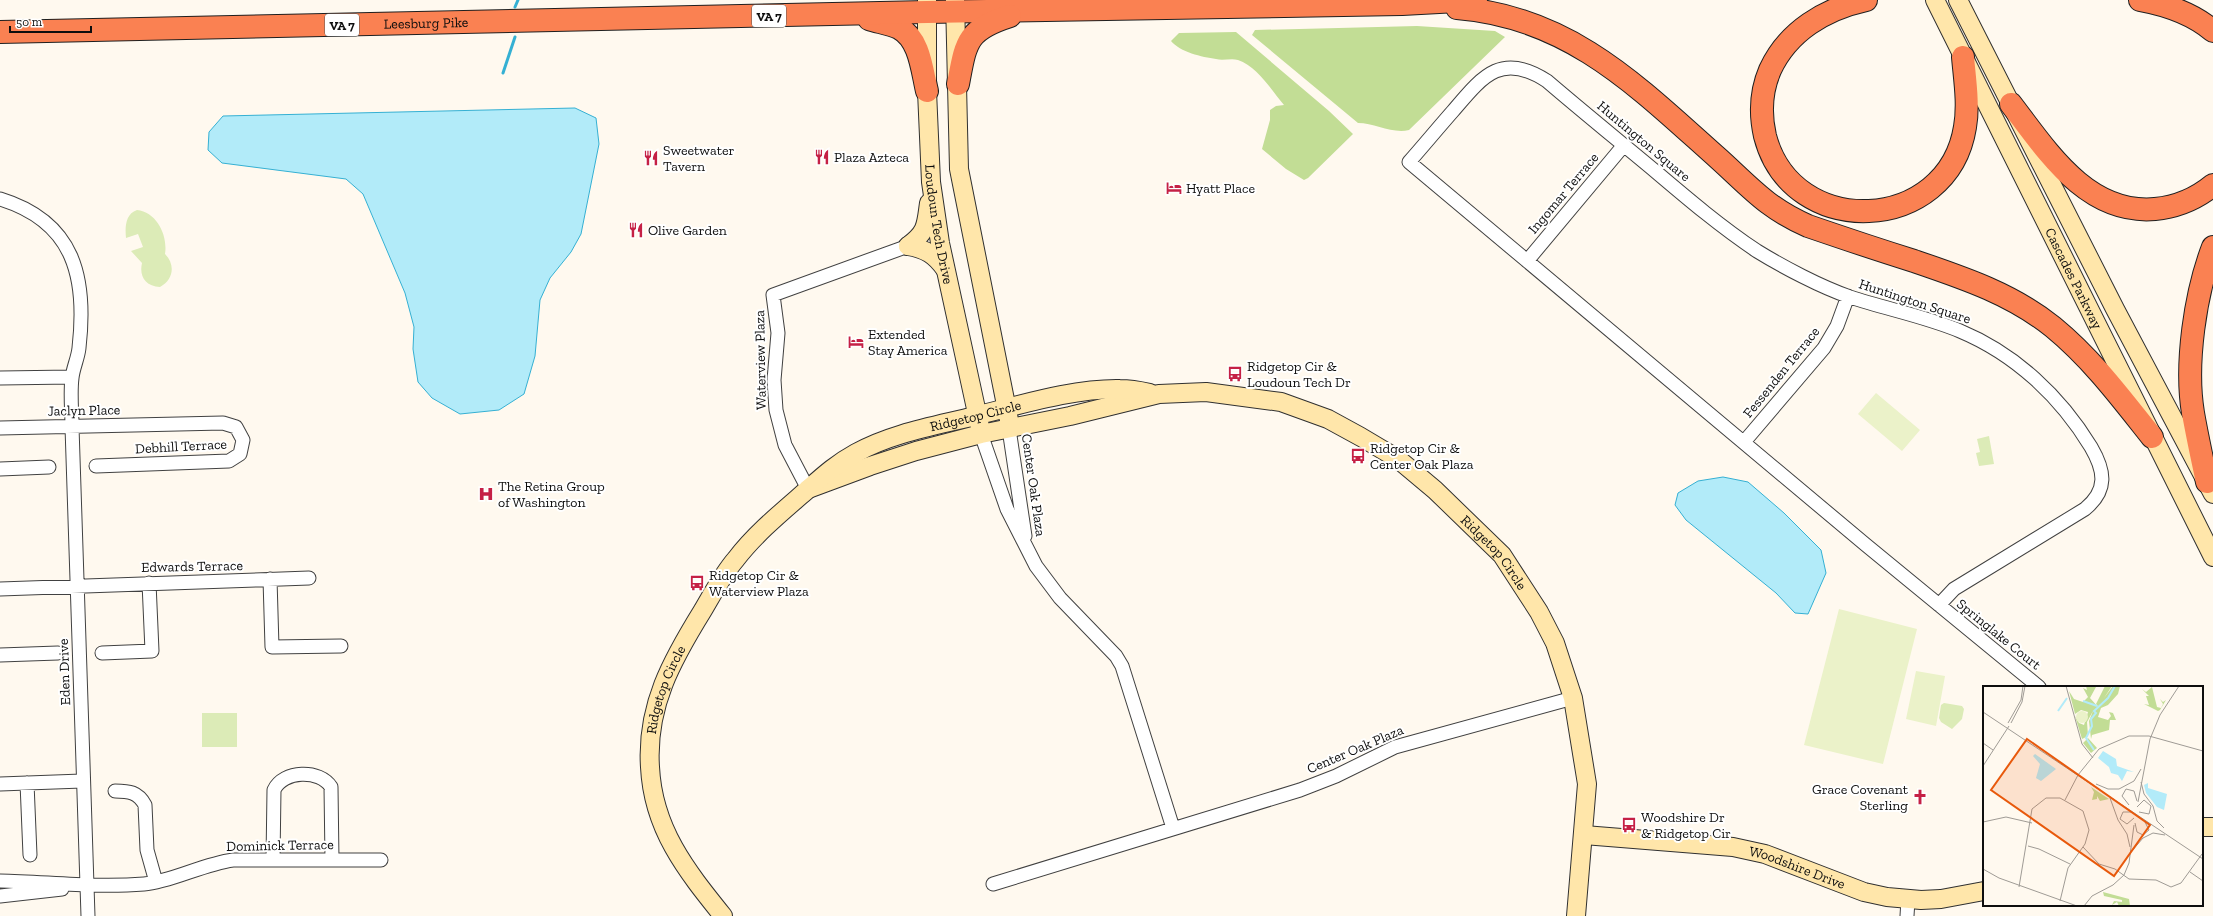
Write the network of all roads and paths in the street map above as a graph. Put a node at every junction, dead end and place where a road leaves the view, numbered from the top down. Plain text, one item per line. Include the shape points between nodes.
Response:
1 (1476, 0) edge
2 (1866, 0) edge
3 (2140, 0) edge
4 (1402, 4) junction
5 (1960, 4) edge
6 (1938, 5) edge
7 (927, 6) edge
8 (955, 6) edge
9 (1028, 11) junction
10 (853, 14) junction
11 (2213, 31) edge
12 (0, 32) edge
13 (1963, 57) junction
14 (958, 84) junction
15 (927, 91) junction
16 (2011, 104) junction
17 (1624, 145) junction
18 (931, 182) junction
19 (2213, 185) edge
20 (0, 199) edge
21 (908, 246) junction
22 (2213, 247) edge
23 (1527, 261) junction
24 (947, 272) junction
25 (1848, 296) junction
26 (72, 377) junction
27 (0, 378) edge
28 (1159, 394) junction
29 (1008, 408) junction
30 (978, 415) junction
31 (168, 425) joint
32 (72, 427) junction
33 (0, 428) edge
34 (1009, 428) junction
35 (982, 434) junction
36 (2152, 437) junction
37 (1744, 442) junction
38 (96, 466) dead end
39 (49, 467) dead end
40 (0, 469) edge
41 (2210, 488) edge
42 (808, 489) junction
43 (1027, 546) junction
44 (2213, 557) edge
45 (309, 578) dead end
46 (270, 579) junction
47 (149, 582) junction
48 (76, 585) junction
49 (0, 588) edge
50 (1939, 605) junction
51 (341, 646) dead end
52 (58, 653) dead end
53 (102, 653) dead end
54 (0, 655) edge
55 (2038, 686) edge
56 (1573, 698) junction
57 (82, 781) junction
58 (27, 783) junction
59 (0, 784) edge
60 (115, 791) dead end
61 (2213, 827) edge
62 (1173, 828) junction
63 (2203, 828) edge
64 (1584, 835) junction
65 (30, 855) dead end
66 (273, 860) junction
67 (332, 860) junction
68 (381, 860) dead end
69 (0, 881) edge
70 (156, 882) junction
71 (87, 884) junction
72 (993, 884) dead end
73 (1983, 891) edge
74 (0, 896) edge
75 (1907, 908) edge
76 (88, 916) edge
77 (723, 916) edge
78 (1576, 916) edge

1 - 4 highway, VA 7
2 - 13 highway via 1809,22 1780,52 1765,84 1762,119 1769,148 1784,174 1810,197 1843,210 1872,212 1901,206 1932,187 1954,159 1963,137 1966,104
3 - 11 highway via 2165,5 2194,18
4 - 9 highway, VA 7
4 - 36 highway via 1478,10 1512,17 1558,35 1589,52 1632,81 1757,196 1781,214 1808,226 1973,281 2017,302 2052,326 2095,367
5 - 16 street, Cascades Parkway
6 - 13 street, Cascades Parkway
7 - 8 highway, VA 7
7 - 10 highway, VA 7
7 - 15 street, Loudoun Tech Drive
8 - 9 highway, VA 7
8 - 14 street, Loudoun Tech Drive
9 - 14 highway via 995,21 973,34 965,49
10 - 12 highway, Leesburg Pike / VA 7
10 - 15 highway via 899,28 909,36 920,58
13 - 36 street, Cascades Parkway
14 - 29 street, Loudoun Tech Drive via 959,169
15 - 18 street, Loudoun Tech Drive
16 - 19 highway via 2055,162 2093,194 2114,204 2138,209 2162,208 2195,197
16 - 41 street, Cascades Parkway
17 - 23 street, Ingomar Terrace
17 - 23 street, Huntington Square via 1547,81 1534,73 1510,68 1498,70 1480,79 1409,162
17 - 25 street, Huntington Square via 1716,222 1758,251
18 - 21 street via 925,229
18 - 24 street, Loudoun Tech Drive
20 - 26 street, Eden Drive via 14,204 48,225 59,236 76,266 80,289 80,338
21 - 24 street via 921,248 930,253
21 - 42 street, Waterview Plaza via 773,295 778,333 774,380 776,410 785,445
22 - 41 highway via 2204,271 2195,317 2192,353 2193,412
23 - 37 street, Huntington Square
24 - 30 street, Loudoun Tech Drive
25 - 37 street, Fessenden Terrace via 1837,326 1824,348
25 - 50 street, Huntington Square via 1938,322 2006,356 2049,392 2063,408 2099,463 2102,486 2092,503 1954,589
26 - 27 street
26 - 32 street, Eden Drive
28 - 29 street, Ridgetop Circle via 1121,389 1081,393
28 - 34 street, Ridgetop Circle
28 - 56 street, Ridgetop Circle via 1206,392 1281,402 1328,419 1398,459 1502,555 1555,642
29 - 30 street, Ridgetop Circle
29 - 34 street, Loudoun Tech Drive
30 - 35 street, Loudoun Tech Drive
30 - 42 street, Ridgetop Circle via 895,436 858,452 828,470
31 - 32 street, Jaclyn Place
31 - 38 street, Debhill Terrace via 230,424 241,433 243,447 240,454 229,461
32 - 33 street, Jaclyn Place
32 - 48 street, Eden Drive
34 - 35 street, Ridgetop Circle
34 - 43 street, Center Oak Plaza
35 - 42 street, Ridgetop Circle via 870,466
35 - 43 street, Center Oak Plaza via 1008,509
36 - 44 street, Cascades Parkway
37 - 50 street, Huntington Square
39 - 40 street
42 - 77 street, Ridgetop Circle via 784,509 736,558 677,653 664,678 656,705 651,732 650,767 660,818 679,859
43 - 62 street, Center Oak Plaza via 1047,583 1116,656 1122,666
45 - 46 street, Edwards Terrace
46 - 47 street, Edwards Terrace
46 - 51 street via 272,647
47 - 48 street, Edwards Terrace
47 - 53 street via 152,651
48 - 49 street, Edwards Terrace
48 - 57 street, Eden Drive
50 - 55 street, Springlake Court
52 - 54 street
56 - 62 street, Center Oak Plaza via 1395,747 1336,776 1300,790
56 - 64 street, Ridgetop Circle via 1587,784
57 - 58 street
57 - 71 street, Eden Drive
58 - 59 street
58 - 65 street
60 - 70 street via 130,791 142,799 147,850
61 - 63 street
62 - 72 street, Center Oak Plaza via 1042,871
64 - 75 street, Woodshire Drive via 1733,847 1765,854
64 - 78 street, Ridgetop Circle
66 - 67 street, Dominick Terrace
66 - 67 street via 274,790 277,783 288,776 314,775 322,777 332,787
66 - 70 street, Dominick Terrace via 216,862
67 - 68 street, Dominick Terrace
69 - 71 street
70 - 71 street, Dominick Terrace
71 - 74 street via 37,893
71 - 76 street, Eden Drive
73 - 75 street, Woodshire Drive

